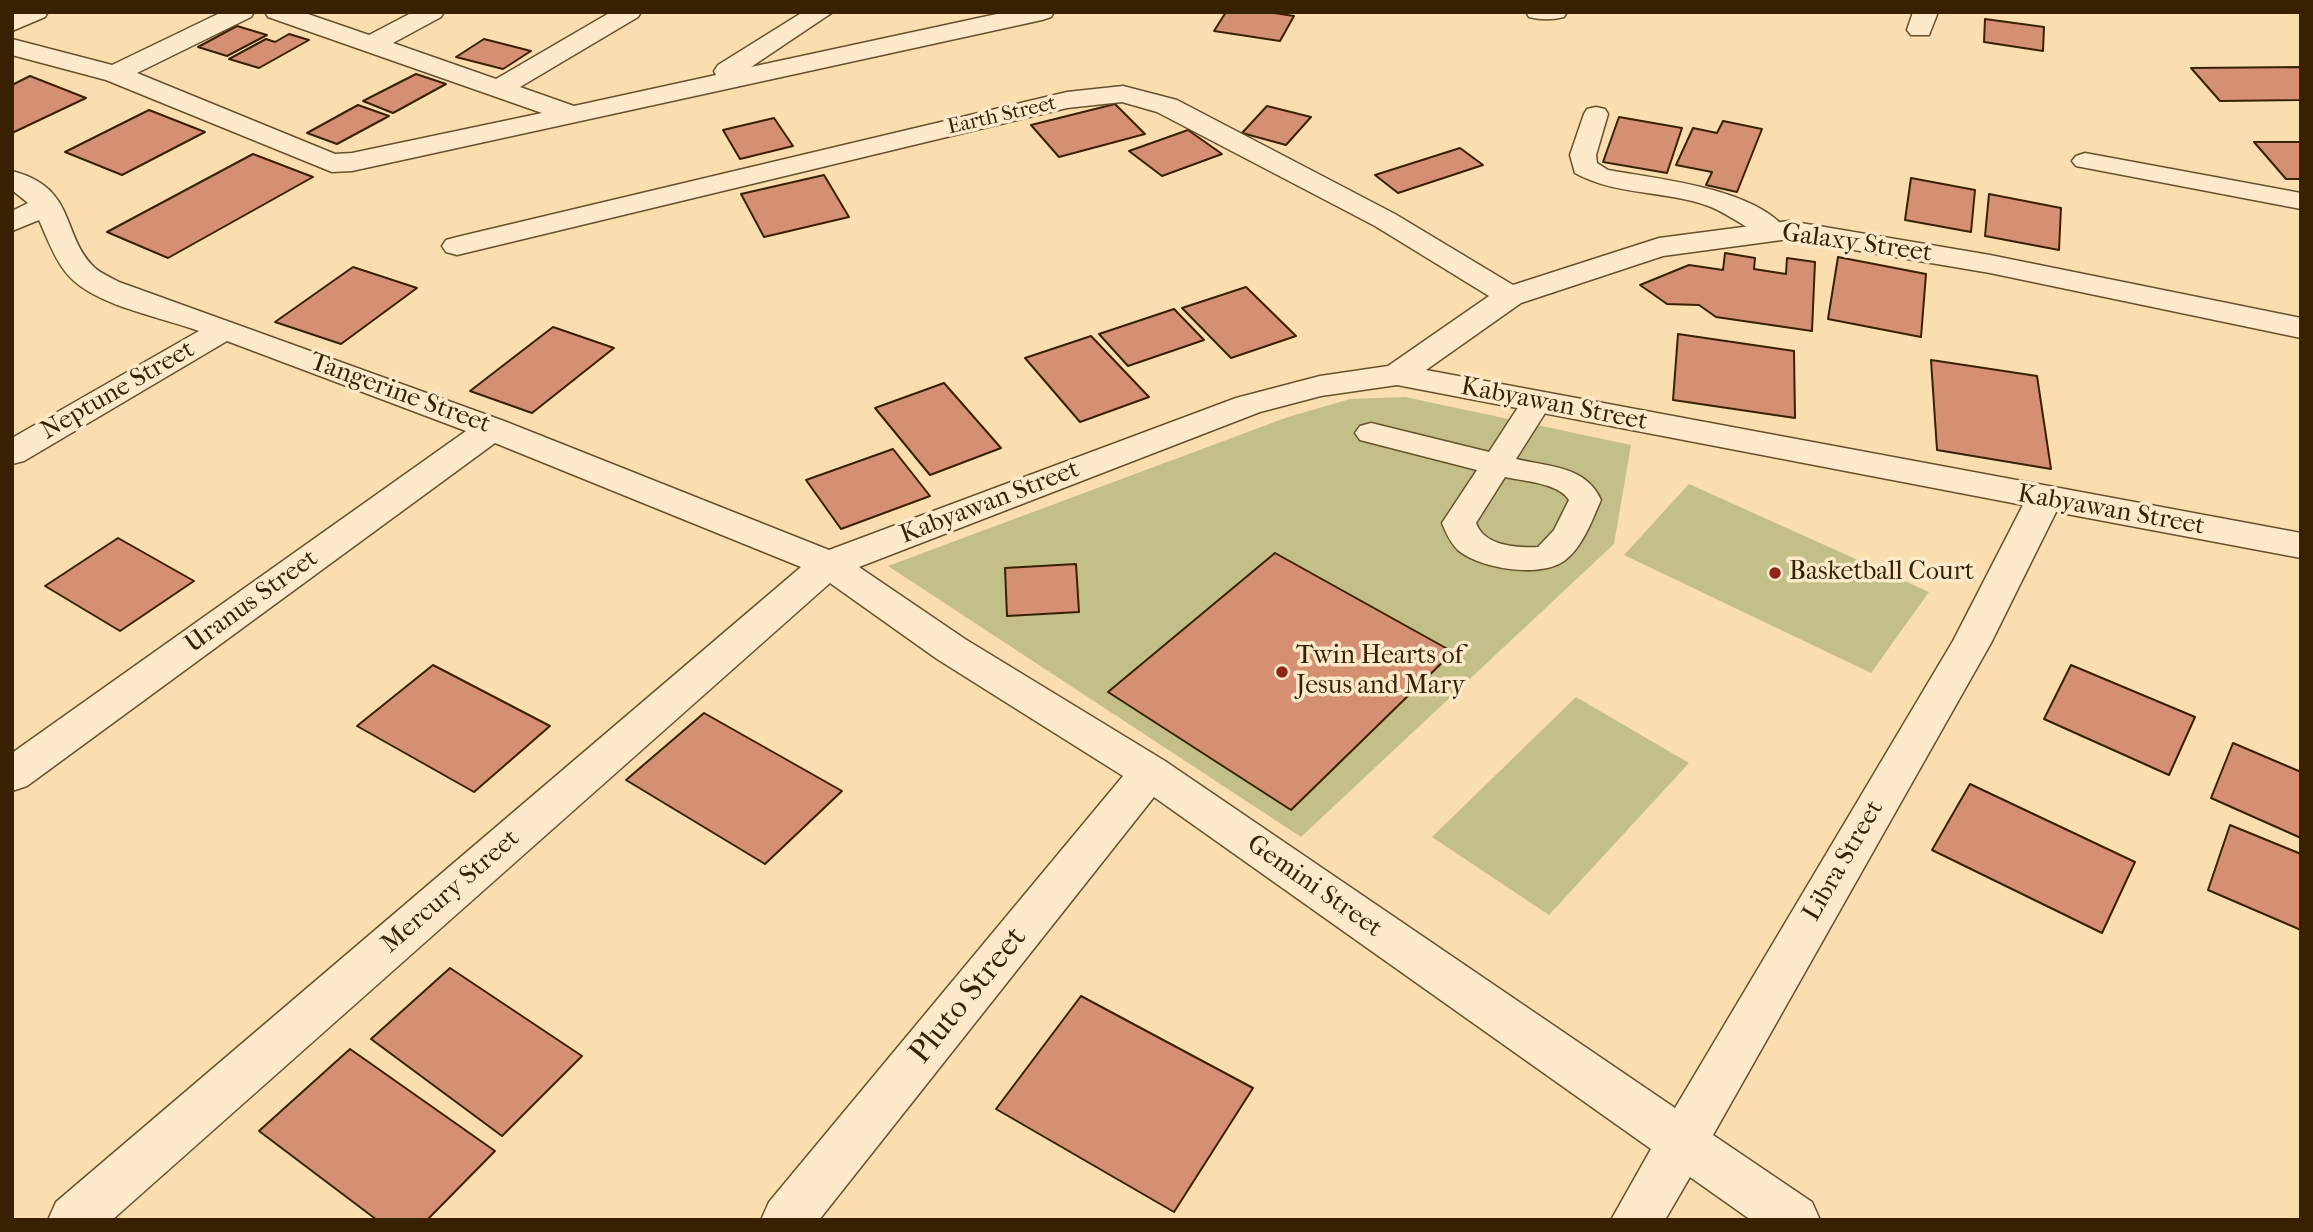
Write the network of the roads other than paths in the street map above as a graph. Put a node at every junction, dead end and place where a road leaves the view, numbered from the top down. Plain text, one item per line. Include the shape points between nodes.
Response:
1 (36, 12) edge
2 (242, 12) edge
3 (277, 12) edge
4 (432, 12) edge
5 (629, 12) edge
6 (821, 12) edge
7 (1042, 12) edge
8 (1538, 12) edge
9 (1555, 12) edge
10 (12, 23) edge
11 (370, 46) junction
12 (12, 47) edge
13 (115, 74) junction
14 (701, 87) junction
15 (500, 88) junction
16 (572, 114) junction
17 (1596, 114) dead end
18 (2085, 160) dead end
19 (12, 180) edge
20 (2301, 201) edge
21 (47, 205) junction
22 (12, 222) edge
23 (1774, 232) junction
24 (457, 246) dead end
25 (1510, 296) junction
26 (2301, 328) edge
27 (225, 329) junction
28 (1397, 375) junction
29 (1537, 402) junction
30 (492, 429) junction
31 (1371, 433) dead end
32 (12, 453) edge
33 (2044, 500) junction
34 (2301, 546) edge
35 (829, 564) junction
36 (1150, 772) junction
37 (12, 775) edge
38 (1680, 1142) junction
39 (74, 1220) edge
40 (787, 1220) edge
41 (1637, 1220) edge
42 (1794, 1220) edge

1 - 10 street
2 - 13 street
3 - 11 street
4 - 11 street
5 - 15 street
6 - 14 street
7 - 14 street
8 - 9 street
11 - 15 street
12 - 13 street
13 - 16 street via 332,163
14 - 16 street
15 - 16 street
17 - 23 lane via 1583,155 1584,167 1600,176 1707,196 1741,209
18 - 20 lane
19 - 21 street, Tangerine Street via 27,186
21 - 22 street
21 - 27 street, Tangerine Street via 84,274 108,289
23 - 25 street, Galaxy Street via 1659,247
23 - 26 street, Galaxy Street via 1789,230 1990,264
24 - 25 street, Earth Street via 1067,100 1123,94 1167,106 1216,131 1385,220
25 - 28 street, Galaxy Street
27 - 30 street, Tangerine Street
27 - 32 street, Neptune Street
28 - 29 street, Kabyawan Street
28 - 35 street, Kabyawan Street via 1320,386 1248,405
29 - 31 lane via 1494,464
29 - 33 street, Kabyawan Street
30 - 35 street, Tangerine Street
30 - 37 street, Uranus Street
33 - 34 street, Kabyawan Street
33 - 38 street, Libra Street via 1971,643
35 - 36 street, Gemini Street via 951,649
35 - 39 street, Mercury Street
36 - 38 street, Gemini Street
36 - 40 street, Pluto Street
38 - 41 street, Libra Street
38 - 42 street, Gemini Street

